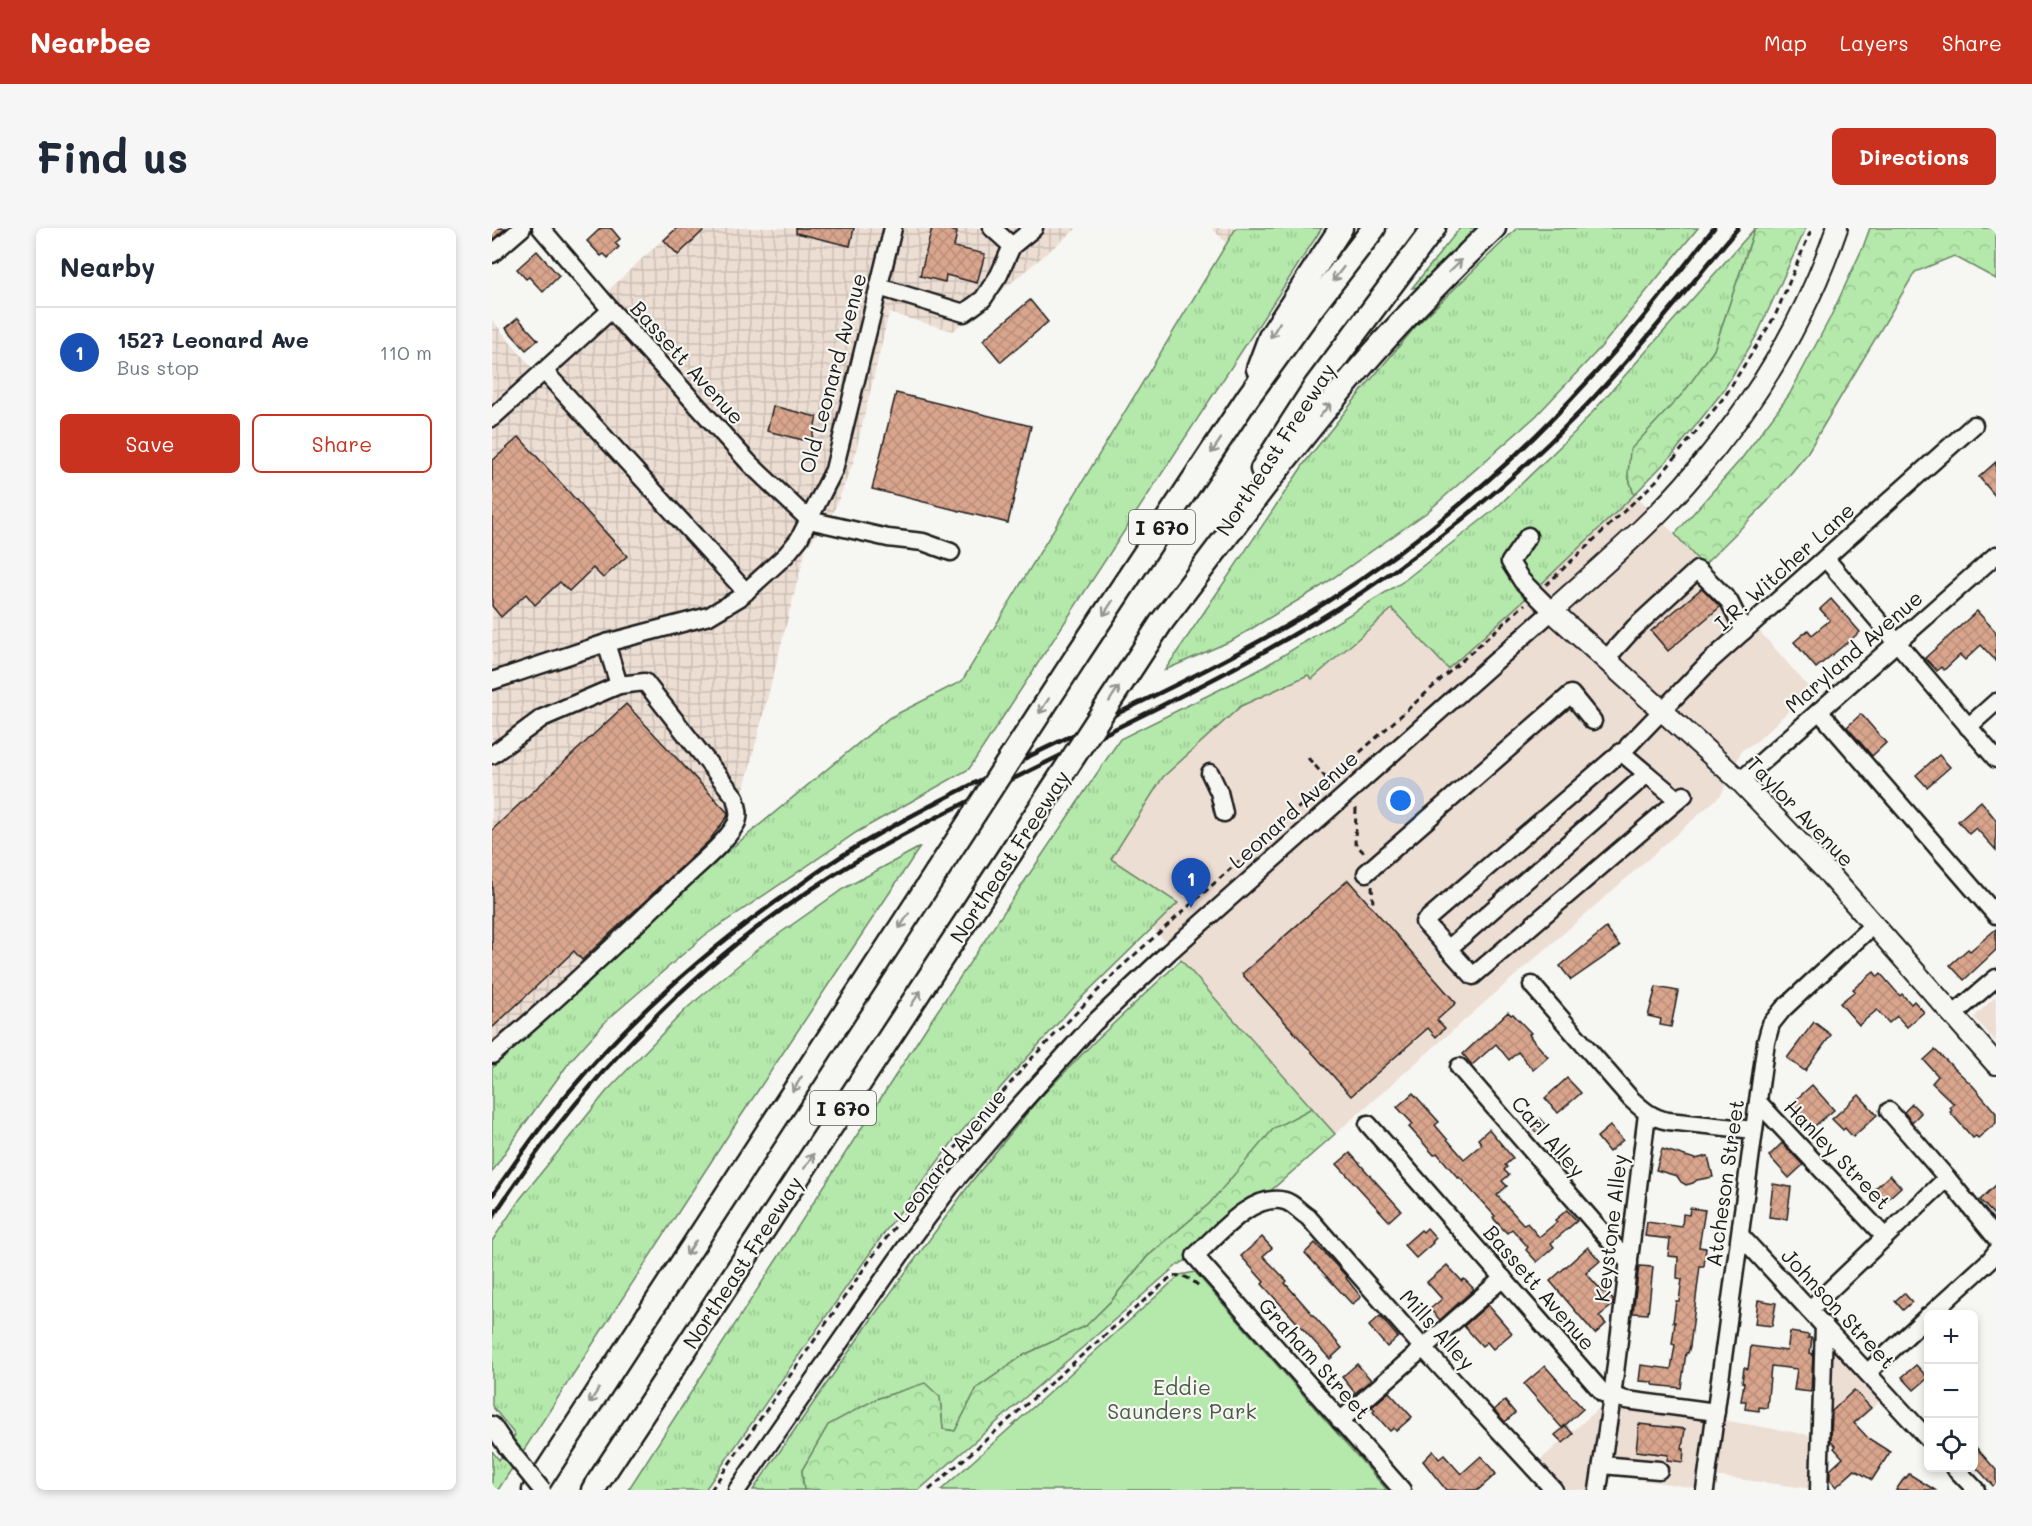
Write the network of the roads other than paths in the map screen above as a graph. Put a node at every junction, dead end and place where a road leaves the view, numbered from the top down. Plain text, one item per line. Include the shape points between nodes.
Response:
1 (522, 228) edge
2 (541, 228) edge
3 (893, 228) edge
4 (992, 228) edge
5 (1034, 228) edge
6 (1341, 228) edge
7 (1374, 228) edge
8 (1434, 228) edge
9 (1494, 228) edge
10 (1837, 228) edge
11 (1012, 246) junction
12 (492, 254) edge
13 (879, 287) junction
14 (611, 310) junction
15 (544, 371) junction
16 (1248, 397) junction
17 (492, 418) edge
18 (1974, 425) dead end
19 (809, 520) junction
20 (1528, 536) dead end
21 (951, 552) dead end
22 (1996, 555) edge
23 (1826, 559) junction
24 (746, 592) junction
25 (1552, 611) junction
26 (1161, 623) junction
27 (1744, 631) junction
28 (606, 643) junction
29 (1897, 643) junction
30 (1606, 659) junction
31 (492, 681) edge
32 (619, 685) junction
33 (1996, 702) edge
34 (1662, 710) junction
35 (1819, 711) junction
36 (1593, 721) dead end
37 (1968, 727) junction
38 (1628, 746) dead end
39 (492, 754) edge
40 (1996, 759) edge
41 (1210, 773) dead end
42 (1647, 774) junction
43 (1740, 781) junction
44 (1224, 813) dead end
45 (1366, 873) dead end
46 (1996, 915) edge
47 (1873, 925) junction
48 (1448, 949) junction
49 (1996, 978) edge
50 (1532, 986) dead end
51 (1953, 1015) junction
52 (492, 1055) edge
53 (1996, 1064) edge
54 (1459, 1066) dead end
55 (1758, 1102) junction
56 (1889, 1112) dead end
57 (1647, 1114) junction
58 (1368, 1124) dead end
59 (1754, 1130) junction
60 (1947, 1178) junction
61 (1286, 1201) joint
62 (1740, 1235) junction
63 (1885, 1237) junction
64 (1996, 1238) edge
65 (1996, 1252) edge
66 (1629, 1263) junction
67 (1503, 1278) junction
68 (1809, 1310) junction
69 (1936, 1310) edge
70 (1924, 1321) edge
71 (1824, 1325) junction
72 (1423, 1348) junction
73 (1868, 1372) junction
74 (1612, 1397) junction
75 (1716, 1412) junction
76 (1340, 1421) junction
77 (492, 1425) edge
78 (1924, 1434) edge
79 (1602, 1465) junction
80 (1659, 1470) dead end
81 (1958, 1472) edge
82 (1968, 1487) edge
83 (534, 1490) edge
84 (542, 1490) edge
85 (593, 1490) edge
86 (737, 1490) edge
87 (1402, 1490) edge
88 (1554, 1490) edge
89 (1598, 1490) edge
90 (1705, 1490) edge
91 (1819, 1490) edge

1 - 12 street
2 - 14 street, Bassett Avenue
3 - 13 street, Old Leonard Avenue
4 - 11 street
5 - 11 street
6 -> 16 highway via 1270,337
7 -> 16 highway, I 670
8 - 26 highway, Northeast Freeway / I 670 via 1316,385
26 -> 9 highway via 1360,368 1435,285
10 - 25 main road, Leonard Avenue via 1790,336 1736,421 1662,509
11 - 13 street via 983,299 964,313
13 - 19 street, Old Leonard Avenue via 834,470
14 - 15 street
14 - 19 street, Bassett Avenue via 750,464
15 - 17 street
15 - 24 street
16 -> 83 highway, I 670, bridge
18 - 23 street, I.R. Witcher Lane
19 - 21 street via 923,542
19 - 24 street, Old Leonard Avenue via 786,555
20 - 25 street via 1510,562 1522,581
22 - 29 street, Maryland Avenue
23 - 27 street, I.R. Witcher Lane
23 - 29 street
24 - 28 street, Old Leonard Avenue via 709,616
25 - 30 main road, Taylor Avenue
25 - 86 street, Leonard Avenue via 1177,944 1087,1030 938,1204
85 -> 26 highway, Northeast Freeway / I 670, bridge
27 - 30 street via 1729,601 1697,570
27 - 34 street, I.R. Witcher Lane
28 - 31 street, Old Leonard Avenue
28 - 32 street
29 - 35 street, Maryland Avenue
29 - 37 street
30 - 34 main road, Taylor Avenue
32 - 39 street via 542,718
32 - 52 street via 645,682 735,797 737,822 664,898
33 - 37 street
34 - 38 street, I.R. Witcher Lane
34 - 43 main road, Taylor Avenue
35 - 43 street, Maryland Avenue
35 - 46 street
36 - 45 street via 1571,694
37 - 40 street
41 - 44 street
42 - 48 street
42 - 48 street via 1621,752 1424,922
42 - 48 street via 1681,798 1473,976
43 - 47 main road, Taylor Avenue
47 - 51 main road, Taylor Avenue
47 - 55 street, Atcheson Street via 1771,1023
49 - 51 street
50 - 57 street
51 - 53 main road, Taylor Avenue
54 - 66 street, Carl Alley
55 - 59 street, Atcheson Street
55 - 63 street, Hanley Street
56 - 60 street
57 - 59 street via 1668,1121
57 - 66 street, Keystone Alley
58 - 67 street, Bassett Avenue
59 - 62 street, Atcheson Street
60 - 63 street
60 - 64 street
61 - 72 street, Mills Alley via 1308,1218
61 - 76 street, Graham Street via 1269,1200 1251,1206 1195,1256
62 - 68 street, Johnson Street
62 - 75 street, Atcheson Street
63 - 68 street
65 - 69 street
66 - 74 street, Keystone Alley
67 - 72 street
67 - 74 street, Bassett Avenue via 1603,1393
68 - 71 street, Johnson Street
70 - 73 street
71 - 73 street, Johnson Street
71 - 91 street
72 - 76 street
72 - 88 street, Mills Alley
73 - 78 street, Johnson Street
74 - 75 street
74 - 79 street, Keystone Alley
75 - 90 street, Atcheson Street
76 - 87 street, Graham Street
77 - 84 street, bridge
79 - 80 street
79 - 89 street, Keystone Alley
81 - 82 street

